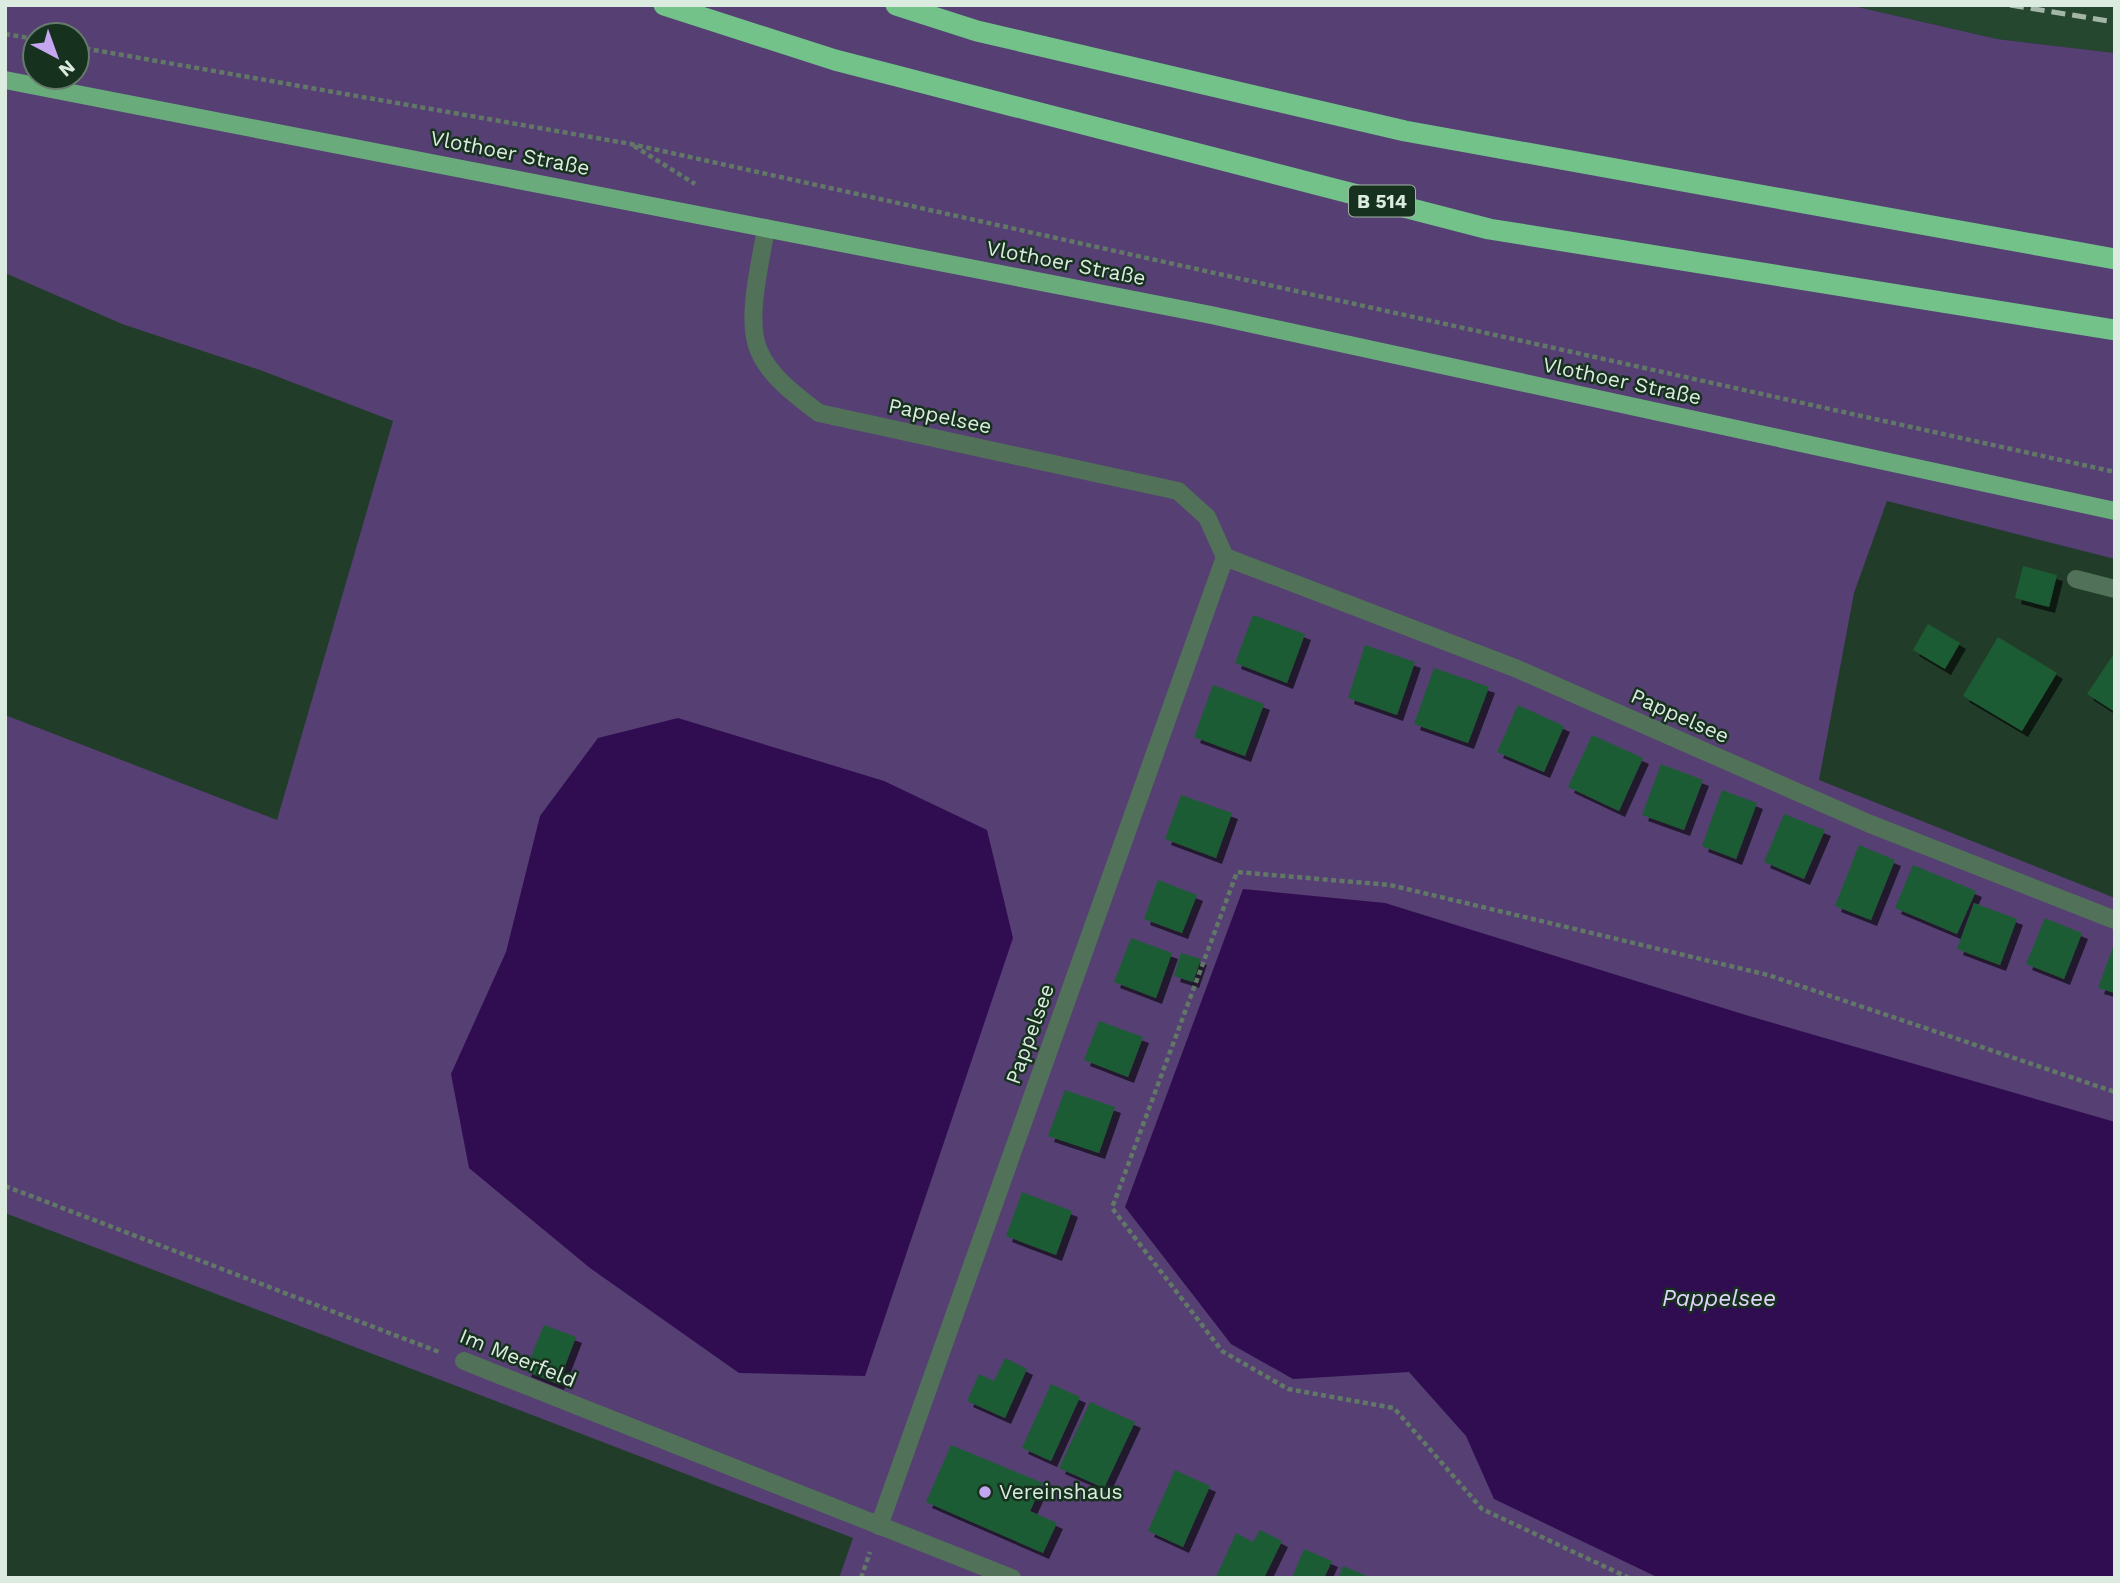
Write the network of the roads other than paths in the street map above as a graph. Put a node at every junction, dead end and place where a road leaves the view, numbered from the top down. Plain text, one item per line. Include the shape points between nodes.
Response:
1 (664, 5) edge
2 (895, 5) edge
3 (5, 80) edge
4 (766, 228) junction
5 (2115, 259) edge
6 (2115, 330) edge
7 (2115, 512) edge
8 (1225, 557) junction
9 (2076, 579) dead end
10 (2115, 589) edge
11 (2115, 919) edge
12 (464, 1361) road end
13 (879, 1526) junction
14 (1012, 1578) edge

1 - 6 highway, B 514 via 835,60 1489,229
2 - 5 highway via 977,32 1405,131
3 - 4 main road, Vlothoer Straße
4 - 7 main road, Vlothoer Straße via 1211,315
4 - 8 street, Pappelsee via 753,318 759,351 788,388 819,414 1178,491 1207,517
8 - 11 street, Pappelsee via 1515,668 1870,824
8 - 13 street, Pappelsee
9 - 10 street
12 - 13 street, Im Meerfeld
13 - 14 street, Im Meerfeld

